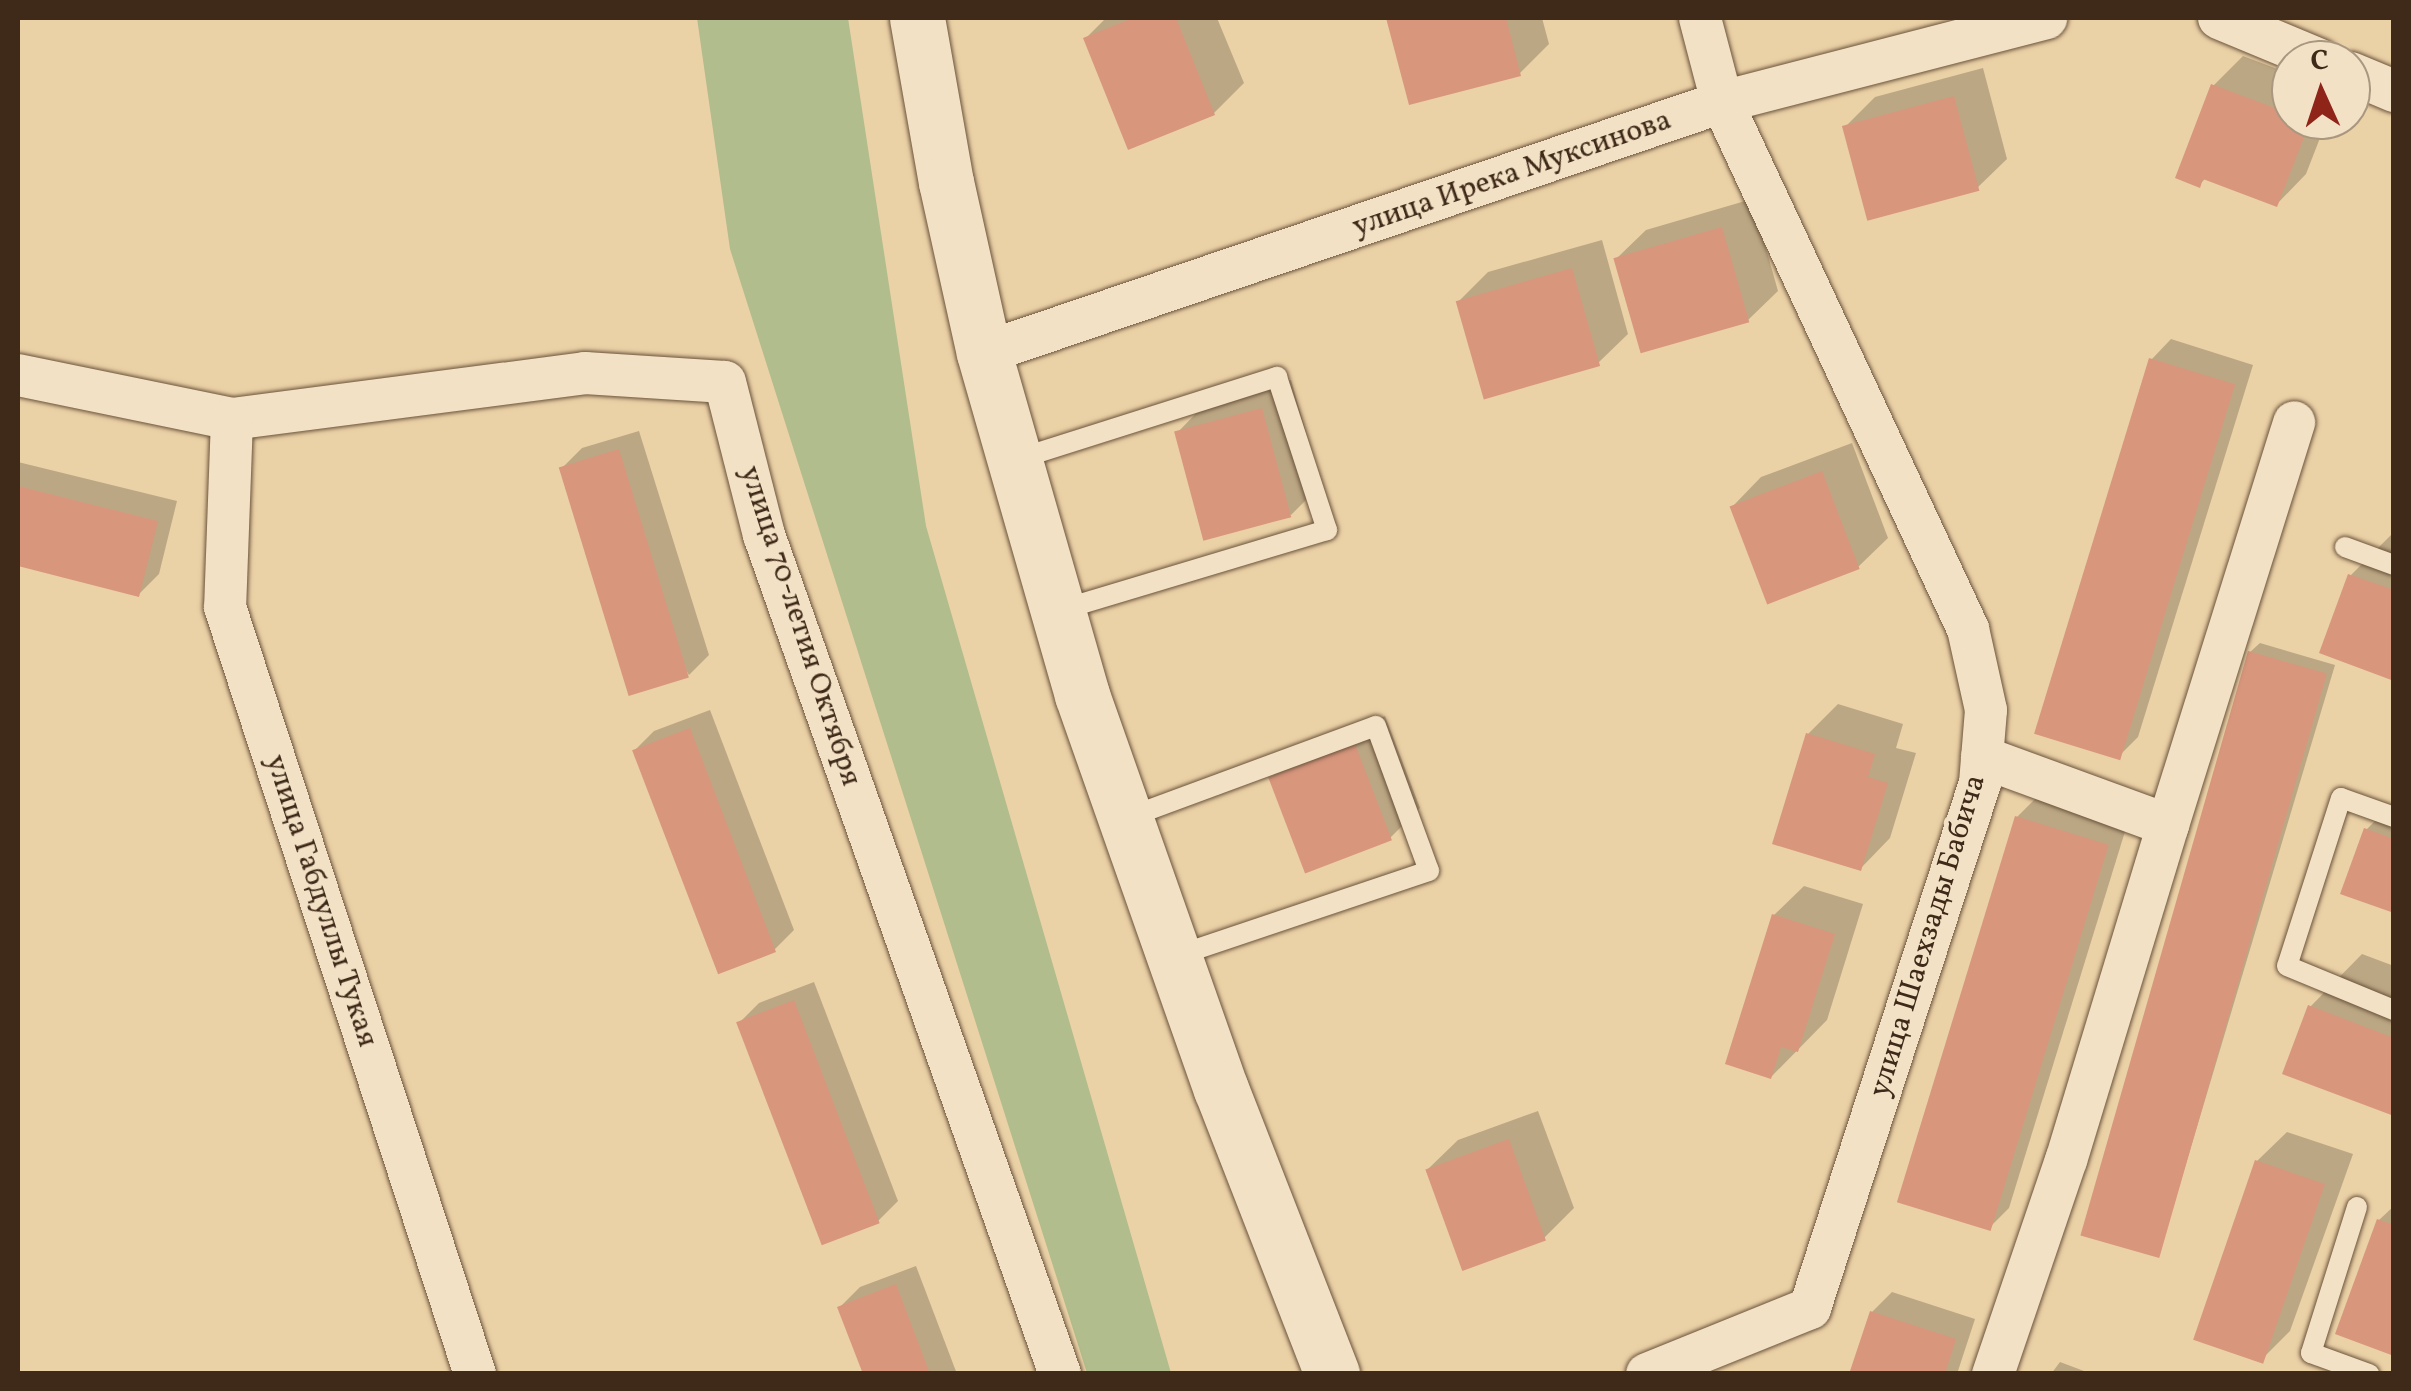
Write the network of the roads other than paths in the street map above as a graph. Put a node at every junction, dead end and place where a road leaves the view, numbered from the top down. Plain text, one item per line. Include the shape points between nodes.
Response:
1 (917, 18) edge
2 (1700, 18) edge
3 (2046, 18) edge
4 (2219, 18) edge
5 (2272, 40) edge
6 (1722, 102) junction
7 (984, 353) junction
8 (18, 375) edge
9 (232, 419) junction
10 (2294, 422) dead end
11 (1014, 460) junction
12 (2345, 547) dead end
13 (2394, 565) edge
14 (1058, 611) junction
15 (1982, 758) junction
16 (2394, 817) edge
17 (1126, 818) junction
18 (2168, 825) junction
19 (1174, 956) junction
20 (2394, 1010) edge
21 (2356, 1207) dead end
22 (475, 1374) edge
23 (1060, 1374) edge
24 (1332, 1374) edge
25 (1647, 1374) edge
26 (1993, 1374) edge
27 (2369, 1374) edge

1 - 7 main road
2 - 6 street, улица Шаехзады Бабича
3 - 6 street, улица Ирека Муксинова
4 - 5 street
6 - 7 street, улица Ирека Муксинова
6 - 15 street, улица Шаехзады Бабича via 1968,629 1986,710
7 - 11 main road
8 - 9 street, улица 70-летия Октября
9 - 22 street, улица Габдуллы Тукая via 225,607
9 - 23 street, улица 70-летия Октября via 585,373 725,382 764,535
10 - 18 street
11 - 14 main road
11 - 14 lane via 1277,377 1326,530
12 - 13 lane
14 - 17 main road
15 - 18 street
15 - 25 street, улица Шаехзады Бабича via 1980,782 1810,1308
16 - 20 lane via 2341,798 2288,966
17 - 19 main road
17 - 19 lane via 1376,726 1429,871
18 - 26 street
19 - 24 main road
21 - 27 lane via 2311,1353

